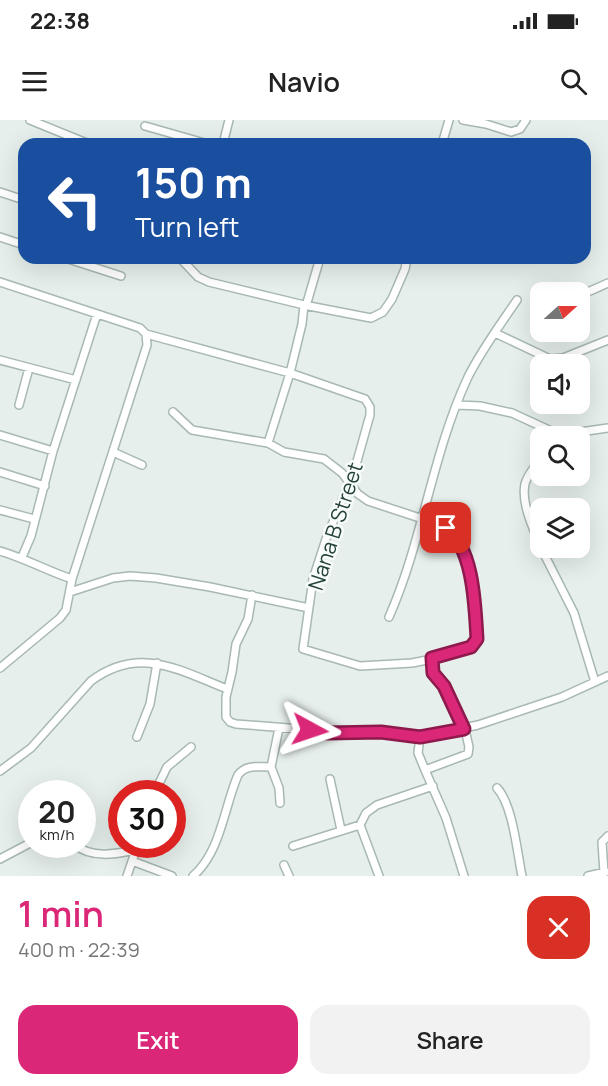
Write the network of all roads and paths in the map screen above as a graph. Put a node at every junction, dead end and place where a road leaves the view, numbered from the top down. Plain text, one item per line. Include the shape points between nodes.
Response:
1 (30, 120) edge
2 (229, 120) edge
3 (449, 120) edge
4 (463, 120) edge
5 (526, 120) edge
6 (145, 126) dead end
7 (74, 138) edge
8 (187, 138) edge
9 (224, 138) edge
10 (444, 138) edge
11 (0, 192) edge
12 (18, 198) edge
13 (0, 237) edge
14 (18, 243) edge
15 (84, 264) edge
16 (186, 264) edge
17 (318, 264) edge
18 (405, 264) edge
19 (121, 276) dead end
20 (0, 282) edge
21 (608, 283) edge
22 (590, 291) dead end
23 (518, 300) dead end
24 (305, 306) junction
25 (97, 314) junction
26 (495, 333) junction
27 (146, 334) junction
28 (608, 340) edge
29 (0, 360) edge
30 (29, 368) junction
31 (290, 373) junction
32 (76, 380) junction
33 (19, 405) dead end
34 (457, 405) junction
35 (173, 412) dead end
36 (536, 426) edge
37 (608, 428) edge
38 (590, 431) edge
39 (0, 435) edge
40 (268, 443) junction
41 (53, 451) junction
42 (113, 452) junction
43 (142, 465) dead end
44 (0, 472) edge
45 (530, 476) edge
46 (350, 482) junction
47 (45, 486) junction
48 (0, 510) edge
49 (530, 514) edge
50 (421, 518) junction
51 (34, 519) junction
52 (0, 551) edge
53 (22, 558) junction
54 (547, 558) edge
55 (72, 579) junction
56 (70, 591) junction
57 (252, 595) junction
58 (309, 608) junction
59 (389, 617) dead end
60 (432, 658) junction
61 (157, 663) junction
62 (0, 668) edge
63 (608, 676) edge
64 (595, 682) junction
65 (227, 690) junction
66 (279, 728) junction
67 (464, 729) junction
68 (137, 737) dead end
69 (420, 737) junction
70 (191, 747) dead end
71 (271, 767) junction
72 (425, 770) junction
73 (0, 771) edge
74 (330, 779) dead end
75 (161, 780) edge
76 (433, 786) junction
77 (497, 788) dead end
78 (280, 803) dead end
79 (360, 825) junction
80 (341, 830) junction
81 (608, 836) edge
82 (293, 846) dead end
83 (18, 849) edge
84 (133, 858) edge
85 (0, 859) edge
86 (132, 861) junction
87 (284, 865) dead end
88 (606, 872) edge
89 (127, 876) edge
90 (172, 876) edge
91 (193, 876) edge
92 (290, 876) edge
93 (379, 876) edge
94 (464, 876) edge
95 (522, 876) edge
96 (588, 876) edge

1 - 7 street
2 - 9 street
3 - 10 street
4 - 5 street via 512,132
6 - 8 street
11 - 12 street
13 - 14 street
15 - 19 street
16 - 24 street via 209,282
17 - 24 street
18 - 24 street via 399,287 380,315 371,318
20 - 25 street
21 - 22 street
23 - 26 street
24 - 31 street
25 - 27 street via 140,328
25 - 32 street
26 - 28 street via 550,358 563,358
26 - 34 street
27 - 31 street
27 - 42 street via 147,345
29 - 30 street
30 - 32 street
30 - 33 street
31 - 40 street
31 - 46 street, Nana B Street via 360,395 368,403 370,415
32 - 41 street
34 - 36 street via 512,413
34 - 50 street
35 - 40 street via 192,430
37 - 38 street
39 - 41 street
40 - 46 street via 284,452 324,459
41 - 47 street
42 - 43 street
42 - 55 street
44 - 47 street
45 - 49 street via 525,485
46 - 50 street via 368,501
46 - 58 street, Nana B Street via 326,539 313,579
47 - 51 street
48 - 51 street
50 - 59 street via 402,587
50 - 60 street via 446,528 460,543 470,572 476,626 477,639 471,647
51 - 53 street
52 - 53 street
53 - 55 street
54 - 64 street via 574,613
55 - 56 street
56 - 57 street via 130,576
56 - 62 street via 60,618
57 - 58 street
57 - 65 street via 248,619 236,644
58 - 60 street, Nana B Street via 302,645 305,651 360,666
60 - 67 street via 433,673 444,686
61 - 65 street
61 - 68 street via 150,704
61 - 73 street via 131,664 102,672 31,748
63 - 64 street
64 - 67 street
65 - 66 street via 225,713 230,722
66 - 69 street
66 - 71 street
67 - 69 street
67 - 72 street via 468,754
69 - 72 street via 418,753
70 - 75 street via 167,767
71 - 78 street
71 - 91 street via 242,769 206,862
72 - 76 street
74 - 80 street
76 - 79 street via 377,805 366,813
76 - 94 street
77 - 95 street via 510,814
79 - 80 street
79 - 93 street
80 - 82 street
81 - 88 street via 602,842
83 - 85 street
84 - 86 street
86 - 89 street
86 - 90 street
87 - 92 street
88 - 96 street

